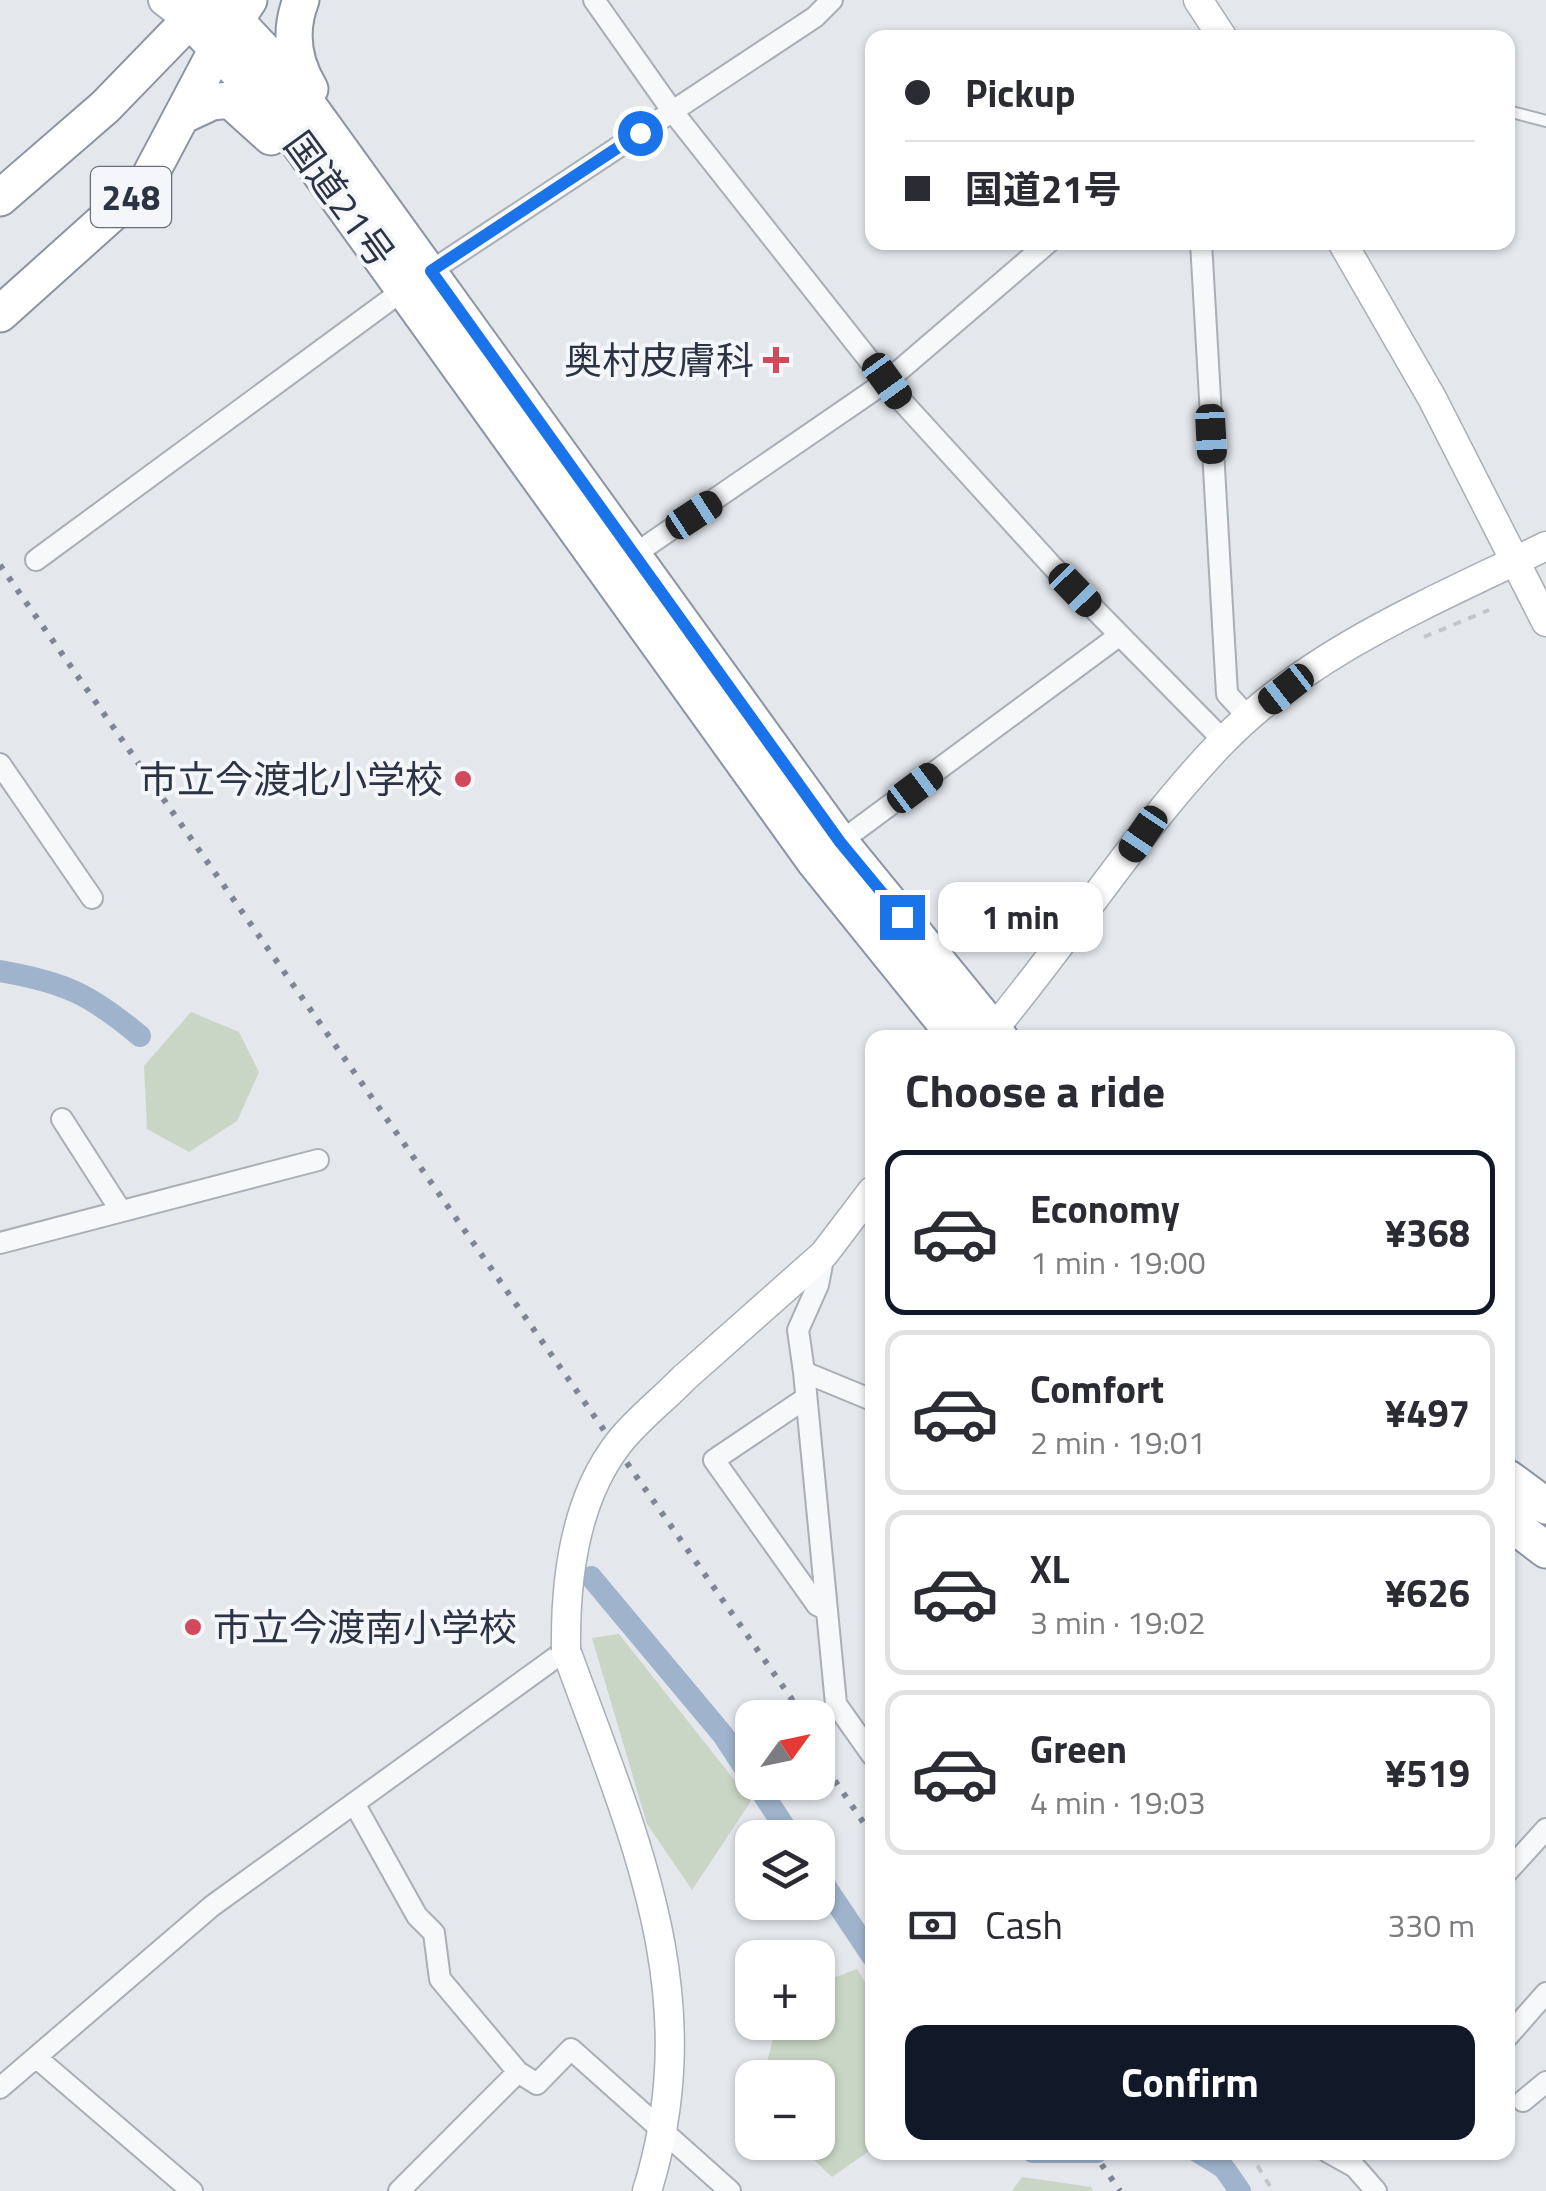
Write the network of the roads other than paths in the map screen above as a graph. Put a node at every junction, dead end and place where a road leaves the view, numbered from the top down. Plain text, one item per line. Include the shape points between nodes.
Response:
1 (300, 0) edge
2 (594, 0) edge
3 (832, 0) edge
4 (1198, 0) edge
5 (210, 11) edge
6 (1217, 30) edge
7 (673, 112) junction
8 (1515, 113) edge
9 (184, 116) junction
10 (1546, 121) edge
11 (0, 198) edge
12 (378, 202) junction
13 (367, 238) junction
14 (1039, 250) edge
15 (1201, 250) edge
16 (1347, 250) edge
17 (419, 280) junction
18 (0, 314) edge
19 (887, 381) junction
20 (1546, 546) edge
21 (634, 554) junction
22 (36, 560) dead end
23 (1516, 561) junction
24 (1546, 622) edge
25 (1120, 636) junction
26 (1249, 718) junction
27 (1224, 741) junction
28 (0, 764) edge
29 (840, 842) junction
30 (92, 898) dead end
31 (951, 1030) edge
32 (989, 1030) edge
33 (997, 1030) edge
34 (62, 1119) dead end
35 (318, 1160) dead end
36 (865, 1200) edge
37 (120, 1211) junction
38 (0, 1242) edge
39 (824, 1254) junction
40 (804, 1372) junction
41 (865, 1397) edge
42 (806, 1398) junction
43 (1515, 1483) edge
44 (1546, 1506) edge
45 (1515, 1526) edge
46 (1546, 1550) edge
47 (827, 1610) junction
48 (566, 1650) junction
49 (865, 1745) edge
50 (354, 1803) junction
51 (1543, 1839) edge
52 (1515, 1865) edge
53 (1546, 1994) edge
54 (1515, 2028) edge
55 (38, 2059) junction
56 (518, 2072) junction
57 (1546, 2082) edge
58 (0, 2088) edge
59 (1523, 2100) dead end
60 (662, 2130) junction
61 (1355, 2160) edge
62 (192, 2191) edge
63 (399, 2191) edge
64 (647, 2191) edge
65 (730, 2191) edge
66 (1376, 2191) edge

1 - 12 highway via 295,52 306,84 374,185
2 - 7 street
3 - 7 street
4 - 6 street
5 - 9 highway, 248
5 - 11 highway, 248
5 - 12 highway, 国道21号 via 285,73
5 - 13 highway, 国道21号
7 - 17 street
7 - 19 street
8 - 10 lane
9 - 13 highway via 230,100 268,134 324,207
9 - 18 highway, 248 via 146,184
12 - 17 highway, 国道21号
13 - 17 highway, 国道21号
14 - 19 street
15 - 26 street via 1227,694
16 - 23 street
17 - 21 highway, 国道21号
17 - 22 street
17 - 31 highway, 国道21号 via 815,862
19 - 21 street
19 - 25 street
20 - 23 street
21 - 29 highway, 国道21号
23 - 24 street
23 - 26 street via 1333,653
25 - 27 street
25 - 29 street
26 - 27 street
27 - 33 street via 1143,834
28 - 30 street
29 - 32 highway, 国道21号
34 - 37 street
35 - 37 street
36 - 39 street
37 - 38 street
39 - 40 street via 798,1330
39 - 48 street, bridge via 618,1444 592,1488 568,1572
40 - 41 street
40 - 42 street
42 - 47 street
42 - 47 street via 714,1460
43 - 44 highway
45 - 46 highway
47 - 49 street via 836,1704
48 - 50 street
48 - 60 street via 644,1868 666,1954 672,2053
50 - 55 street via 212,1906
50 - 56 street via 417,1916 434,1934 440,1980
51 - 52 street
53 - 54 street
55 - 58 street
55 - 62 street
56 - 60 street via 537,2084 571,2049
56 - 63 street
57 - 59 street
60 - 64 street
60 - 65 street
61 - 66 street

